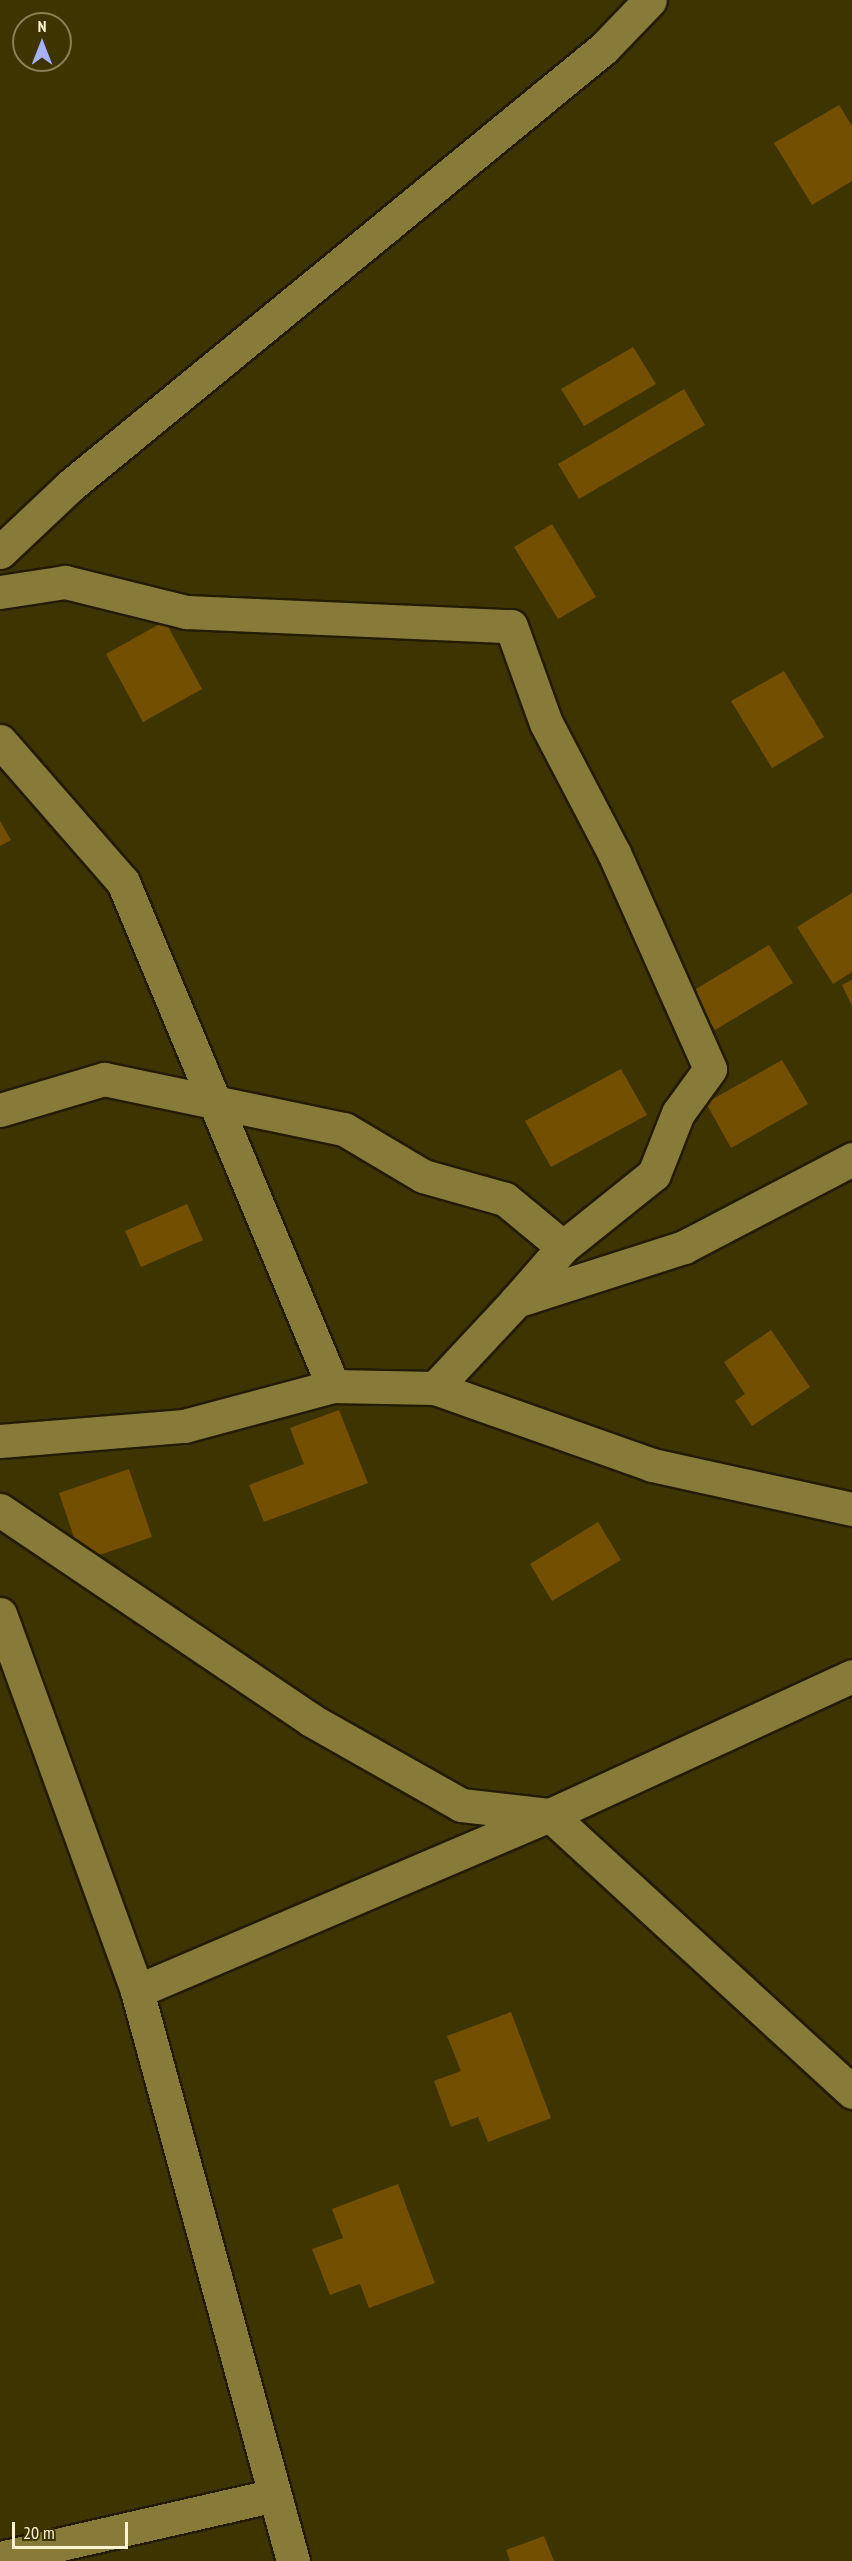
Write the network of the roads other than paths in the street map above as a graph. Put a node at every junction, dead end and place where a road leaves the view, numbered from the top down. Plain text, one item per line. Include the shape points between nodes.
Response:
1 (650, 0) edge
2 (0, 552) edge
3 (0, 592) edge
4 (0, 741) edge
5 (214, 1100) junction
6 (0, 1110) edge
7 (852, 1159) edge
8 (563, 1247) junction
9 (516, 1301) junction
10 (333, 1386) junction
11 (435, 1388) junction
12 (0, 1441) edge
13 (852, 1509) edge
14 (0, 1510) edge
15 (0, 1614) edge
16 (852, 1676) edge
17 (550, 1815) junction
18 (137, 1991) junction
19 (852, 2092) edge
20 (274, 2495) junction
21 (0, 2558) edge
22 (293, 2561) edge

1 - 2 street via 604,48 81,478
3 - 8 street via 65,582 186,612 511,626 546,723 614,853 710,1069 678,1113 654,1174
4 - 5 street via 123,882
5 - 6 street via 104,1079
5 - 8 street via 344,1130 423,1176 506,1199
5 - 10 street
7 - 9 street via 684,1247
8 - 9 street
9 - 11 street
10 - 11 street
10 - 12 street via 184,1426
11 - 13 street via 652,1465
14 - 17 street via 311,1720 461,1805
15 - 18 street
16 - 17 street
17 - 18 street
17 - 19 street
18 - 20 street
20 - 21 street
20 - 22 street

